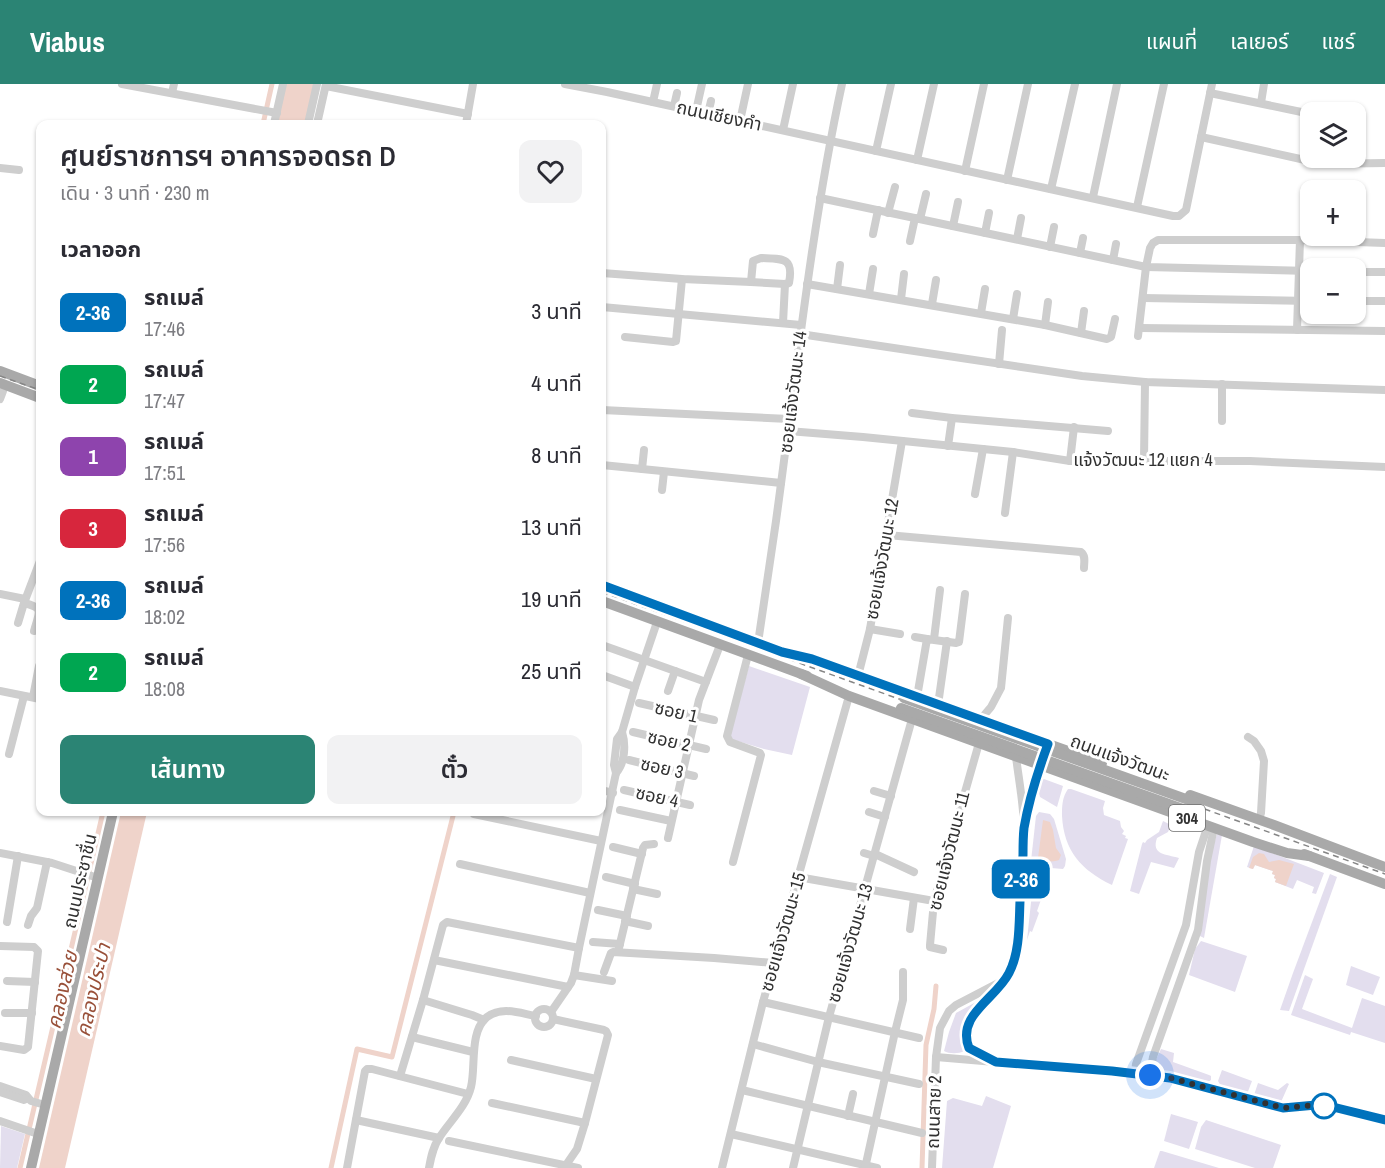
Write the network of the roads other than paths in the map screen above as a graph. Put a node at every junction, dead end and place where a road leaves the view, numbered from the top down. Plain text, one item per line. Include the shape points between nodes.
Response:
1 (122, 84) edge
2 (174, 84) edge
3 (284, 84) edge
4 (473, 84) edge
5 (564, 84) edge
6 (657, 84) edge
7 (702, 84) edge
8 (748, 84) edge
9 (793, 84) edge
10 (843, 84) edge
11 (891, 84) edge
12 (934, 84) edge
13 (984, 84) edge
14 (1028, 84) edge
15 (1075, 84) edge
16 (1118, 84) edge
17 (1164, 84) edge
18 (1212, 84) edge
19 (1264, 84) edge
20 (133, 85) edge
21 (323, 85) edge
22 (608, 88) edge
23 (172, 93) junction
24 (677, 93) dead end
25 (1210, 93) junction
26 (711, 101) dead end
27 (653, 102) junction
28 (1261, 103) junction
29 (674, 106) junction
30 (696, 111) junction
31 (271, 112) junction
32 (1300, 112) edge
33 (468, 114) junction
34 (708, 114) junction
35 (273, 120) edge
36 (310, 120) edge
37 (320, 120) edge
38 (467, 120) edge
39 (740, 121) junction
40 (783, 130) junction
41 (1201, 137) junction
42 (830, 141) junction
43 (876, 151) junction
44 (917, 160) junction
45 (1385, 163) edge
46 (0, 168) edge
47 (19, 170) dead end
48 (966, 171) junction
49 (1008, 180) junction
50 (895, 187) dead end
51 (1051, 189) junction
52 (926, 194) dead end
53 (1093, 197) junction
54 (820, 198) junction
55 (958, 202) dead end
56 (1137, 207) junction
57 (878, 210) junction
58 (888, 213) junction
59 (989, 213) dead end
60 (1021, 218) dead end
61 (917, 219) junction
62 (952, 226) junction
63 (1054, 226) dead end
64 (985, 233) junction
65 (873, 234) dead end
66 (1083, 238) dead end
67 (1017, 240) junction
68 (1300, 240) edge
69 (910, 241) dead end
70 (1366, 242) edge
71 (1385, 243) edge
72 (1116, 244) dead end
73 (1050, 246) junction
74 (1080, 253) junction
75 (1113, 260) junction
76 (840, 265) dead end
77 (1146, 267) junction
78 (873, 269) dead end
79 (1300, 271) joint
80 (1366, 272) edge
81 (1385, 272) edge
82 (606, 273) edge
83 (904, 274) dead end
84 (682, 279) junction
85 (936, 280) dead end
86 (751, 282) junction
87 (785, 284) junction
88 (807, 284) junction
89 (837, 289) junction
90 (985, 289) dead end
91 (870, 294) junction
92 (1017, 294) dead end
93 (1143, 298) junction
94 (901, 299) junction
95 (1298, 301) junction
96 (1366, 301) edge
97 (1385, 301) edge
98 (1048, 302) dead end
99 (932, 304) junction
100 (606, 307) edge
101 (1084, 311) dead end
102 (981, 313) junction
103 (678, 314) junction
104 (1013, 319) junction
105 (1115, 319) dead end
106 (783, 324) junction
107 (801, 325) junction
108 (1045, 325) junction
109 (1002, 330) dead end
110 (1297, 330) junction
111 (1385, 331) edge
112 (1081, 333) junction
113 (800, 334) junction
114 (625, 337) dead end
115 (999, 364) junction
116 (36, 380) edge
117 (1, 382) edge
118 (1145, 382) junction
119 (1222, 384) junction
120 (36, 386) edge
121 (1385, 390) edge
122 (36, 396) edge
123 (36, 402) edge
124 (606, 410) edge
125 (912, 413) dead end
126 (952, 417) junction
127 (789, 419) junction
128 (1222, 421) dead end
129 (1074, 427) junction
130 (788, 431) junction
131 (1108, 431) dead end
132 (902, 441) junction
133 (948, 446) junction
134 (983, 449) junction
135 (644, 450) dead end
136 (1013, 452) junction
137 (1144, 460) junction
138 (1070, 461) junction
139 (606, 465) edge
140 (1385, 467) edge
141 (642, 469) junction
142 (664, 472) junction
143 (781, 483) junction
144 (662, 490) dead end
145 (975, 494) dead end
146 (1005, 513) dead end
147 (887, 535) junction
148 (1084, 568) dead end
149 (36, 571) edge
150 (606, 586) edge
151 (940, 590) dead end
152 (0, 594) edge
153 (965, 594) dead end
154 (24, 601) junction
155 (606, 605) edge
156 (36, 606) edge
157 (1008, 618) dead end
158 (18, 622) dead end
159 (36, 622) edge
160 (657, 622) junction
161 (870, 629) junction
162 (34, 631) dead end
163 (900, 634) dead end
164 (915, 637) dead end
165 (931, 639) junction
166 (947, 641) junction
167 (758, 643) junction
168 (720, 645) junction
169 (606, 646) edge
170 (782, 652) junction
171 (748, 655) junction
172 (645, 660) junction
173 (675, 671) junction
174 (801, 674) junction
175 (606, 676) edge
176 (858, 676) junction
177 (706, 682) junction
178 (635, 687) junction
179 (0, 691) edge
180 (668, 691) dead end
181 (24, 696) junction
182 (849, 696) junction
183 (918, 697) junction
184 (36, 698) edge
185 (639, 703) dead end
186 (903, 703) junction
187 (938, 705) junction
188 (694, 716) junction
189 (912, 719) junction
190 (714, 720) dead end
191 (980, 720) junction
192 (1011, 731) junction
193 (633, 732) dead end
194 (1248, 737) dead end
195 (979, 743) junction
196 (1048, 744) junction
197 (688, 745) junction
198 (706, 749) dead end
199 (9, 754) dead end
200 (1075, 754) junction
201 (1011, 755) junction
202 (629, 760) dead end
203 (1041, 765) junction
204 (682, 772) junction
205 (1065, 774) junction
206 (694, 776) dead end
207 (624, 790) dead end
208 (606, 791) edge
209 (874, 791) dead end
210 (613, 793) junction
211 (891, 796) junction
212 (676, 802) junction
213 (690, 805) dead end
214 (1196, 808) junction
215 (620, 810) dead end
216 (870, 812) dead end
217 (112, 816) edge
218 (483, 816) edge
219 (885, 817) junction
220 (1259, 820) junction
221 (672, 821) junction
222 (1211, 827) junction
223 (1024, 828) junction
224 (668, 838) dead end
225 (601, 841) junction
226 (1312, 841) junction
227 (654, 844) dead end
228 (613, 847) dead end
229 (0, 853) edge
230 (864, 853) dead end
231 (642, 854) junction
232 (874, 855) junction
233 (18, 856) junction
234 (1309, 856) junction
235 (47, 862) junction
236 (733, 862) dead end
237 (460, 864) dead end
238 (1385, 867) edge
239 (914, 872) dead end
240 (97, 877) junction
241 (606, 877) dead end
242 (798, 878) junction
243 (1385, 884) edge
244 (634, 886) junction
245 (865, 890) junction
246 (590, 893) junction
247 (657, 894) dead end
248 (914, 898) junction
249 (934, 901) junction
250 (1190, 908) junction
251 (598, 910) dead end
252 (1201, 910) junction
253 (626, 918) junction
254 (7, 922) dead end
255 (1186, 923) junction
256 (28, 925) dead end
257 (648, 926) dead end
258 (1198, 926) junction
259 (910, 929) dead end
260 (593, 942) dead end
261 (0, 946) edge
262 (579, 948) junction
263 (619, 949) junction
264 (943, 950) dead end
265 (1175, 957) junction
266 (434, 960) junction
267 (1186, 961) junction
268 (774, 963) junction
269 (604, 972) dead end
270 (903, 972) dead end
271 (574, 975) junction
272 (1006, 979) junction
273 (7, 981) dead end
274 (612, 981) dead end
275 (35, 982) junction
276 (568, 987) junction
277 (423, 1000) junction
278 (763, 1002) junction
279 (5, 1012) dead end
280 (32, 1013) junction
281 (536, 1016) junction
282 (552, 1016) junction
283 (829, 1017) junction
284 (484, 1020) junction
285 (895, 1032) junction
286 (412, 1038) junction
287 (919, 1038) dead end
288 (753, 1044) junction
289 (0, 1046) edge
290 (473, 1052) junction
291 (936, 1057) junction
292 (512, 1060) dead end
293 (818, 1062) junction
294 (996, 1062) junction
295 (1135, 1073) junction
296 (1150, 1075) junction
297 (400, 1076) junction
298 (885, 1077) junction
299 (596, 1079) junction
300 (919, 1084) dead end
301 (0, 1086) edge
302 (742, 1090) junction
303 (0, 1092) edge
304 (468, 1094) junction
305 (853, 1094) dead end
306 (35, 1102) junction
307 (492, 1103) dead end
308 (808, 1105) junction
309 (848, 1116) junction
310 (356, 1120) junction
311 (1385, 1120) edge
312 (0, 1121) edge
313 (875, 1122) junction
314 (585, 1123) junction
315 (36, 1133) junction
316 (922, 1133) dead end
317 (731, 1134) junction
318 (440, 1138) junction
319 (450, 1141) dead end
320 (798, 1149) junction
321 (565, 1167) edge
322 (865, 1167) edge
323 (31, 1168) edge
324 (349, 1168) edge
325 (429, 1168) edge
326 (578, 1168) edge
327 (722, 1168) edge
328 (793, 1168) edge
329 (877, 1168) edge
330 (932, 1168) edge

1 - 20 street
2 - 23 street
3 - 31 street
4 - 33 street
5 - 22 street, ถนนเชียงคำ
6 - 27 street
7 - 30 street
8 - 39 street
9 - 40 street
10 - 42 street, ซอยแจ้งวัฒนะ 14
11 - 43 street
12 - 44 street
13 - 48 street
14 - 49 street
15 - 51 street
16 - 53 street
17 - 56 street
18 - 25 street
19 - 28 street
20 - 23 street
21 - 33 street
21 - 36 street
21 - 37 street
22 - 27 street, ถนนเชียงคำ
23 - 31 street
24 - 29 street
25 - 28 street
25 - 41 street
26 - 34 street
27 - 29 street, ถนนเชียงคำ
28 - 32 street
29 - 30 street, ถนนเชียงคำ
30 - 34 street, ถนนเชียงคำ
31 - 35 street
33 - 38 street
34 - 39 street, ถนนเชียงคำ
39 - 40 street, ถนนเชียงคำ
40 - 42 street, ถนนเชียงคำ
41 - 45 street via 1318,163
41 - 56 street, ถนนเชียงคำ via 1186,210 1173,216
42 - 43 street, ถนนเชียงคำ
42 - 54 street, ซอยแจ้งวัฒนะ 14
43 - 44 street, ถนนเชียงคำ
44 - 48 street, ถนนเชียงคำ
46 - 47 street
48 - 49 street, ถนนเชียงคำ
49 - 51 street, ถนนเชียงคำ
50 - 58 street
51 - 53 street, ถนนเชียงคำ
52 - 61 street
53 - 56 street, ถนนเชียงคำ
54 - 57 street
54 - 88 street, ซอยแจ้งวัฒนะ 14
55 - 62 street
57 - 58 street
57 - 65 street
58 - 61 street
59 - 64 street
60 - 67 street
61 - 62 street
61 - 69 street
62 - 64 street
63 - 73 street
64 - 67 street
66 - 74 street
67 - 73 street
68 - 77 street via 1158,240 1150,248
70 - 71 street
72 - 75 street
73 - 74 street
74 - 75 street
75 - 77 street
76 - 89 street
77 - 79 street
77 - 93 street
78 - 91 street
79 - 95 street
80 - 81 street
82 - 84 street
83 - 94 street
84 - 86 street
84 - 103 street
85 - 99 street
86 - 87 street
86 - 87 street via 753,261 766,258 790,265 789,283
87 - 106 street
88 - 89 street
88 - 107 street, ซอยแจ้งวัฒนะ 14
89 - 91 street
90 - 102 street
91 - 94 street
92 - 104 street
93 - 95 street
93 - 110 street via 1139,332
94 - 99 street
95 - 110 street
96 - 97 street
98 - 108 street
99 - 102 street
100 - 103 street
101 - 112 street
102 - 104 street
103 - 106 street
103 - 114 street via 675,342
104 - 108 street
105 - 112 street via 1110,339
106 - 107 street
107 - 113 street, ซอยแจ้งวัฒนะ 14
108 - 112 street
109 - 115 street
110 - 111 street
113 - 115 street
113 - 127 street, ซอยแจ้งวัฒนะ 14
115 - 118 street
116 - 117 main road
117 - 120 main road
117 - 122 main road
117 - 123 main road
118 - 119 street
118 - 137 street
119 - 121 street
119 - 128 street
124 - 127 street
125 - 126 street
126 - 129 street
126 - 133 street
127 - 130 street, ซอยแจ้งวัฒนะ 14
129 - 131 street
129 - 138 street
130 - 132 street, แจ้งวัฒนะ 12 แยก 4
130 - 143 street, ซอยแจ้งวัฒนะ 14
132 - 133 street, แจ้งวัฒนะ 12 แยก 4
132 - 147 street, ซอยแจ้งวัฒนะ 12
133 - 134 street, แจ้งวัฒนะ 12 แยก 4
134 - 136 street, แจ้งวัฒนะ 12 แยก 4
134 - 145 street
135 - 141 street
136 - 138 street, แจ้งวัฒนะ 12 แยก 4
136 - 146 street
137 - 138 street, แจ้งวัฒนะ 12 แยก 4
137 - 140 street, แจ้งวัฒนะ 12 แยก 4
139 - 141 street
141 - 142 street
142 - 143 street
142 - 144 street
143 - 167 street, ซอยแจ้งวัฒนะ 14
147 - 148 street via 1081,552
147 - 161 street, ซอยแจ้งวัฒนะ 12
149 - 154 street
150 - 167 main road, ถนนแจ้งวัฒนะ / 304
151 - 165 street
152 - 154 street
153 - 166 street via 959,642
154 - 156 street
154 - 158 street
155 - 160 main road, ถนนแจ้งวัฒนะ / 304
157 - 191 street via 1001,688
159 - 162 street
160 - 168 main road, ถนนแจ้งวัฒนะ / 304
160 - 172 street
161 - 163 street
161 - 176 street, ซอยแจ้งวัฒนะ 12
164 - 165 street
165 - 166 street
165 - 183 street
166 - 187 street
167 - 170 main road, ถนนแจ้งวัฒนะ / 304
168 - 171 main road, ถนนแจ้งวัฒนะ / 304
168 - 177 street
169 - 172 street
170 - 176 main road, ถนนแจ้งวัฒนะ / 304
170 - 186 main road, ถนนแจ้งวัฒนะ / 304
171 - 174 main road, ถนนแจ้งวัฒนะ / 304
171 - 236 street via 727,736 730,742 756,750 761,756
172 - 173 street
172 - 178 street
173 - 177 street
173 - 180 street
174 - 182 main road, ถนนแจ้งวัฒนะ / 304
174 - 186 main road, ถนนแจ้งวัฒนะ / 304
175 - 178 street
176 - 183 main road, ถนนแจ้งวัฒนะ / 304
177 - 188 street
178 - 210 street via 622,732 622,766 616,773
179 - 181 street
181 - 184 street
181 - 199 street
182 - 189 main road, ถนนแจ้งวัฒนะ / 304
182 - 242 street, ซอยแจ้งวัฒนะ 15
183 - 187 main road, ถนนแจ้งวัฒนะ / 304
185 - 188 street, ซอย 1
186 - 214 main road, ถนนแจ้งวัฒนะ / 304, bridge
187 - 191 main road, ถนนแจ้งวัฒนะ / 304
188 - 190 street, ซอย 1
188 - 197 street
189 - 195 main road, ถนนแจ้งวัฒนะ / 304
189 - 211 street, ซอยแจ้งวัฒนะ 13
191 - 192 main road, ถนนแจ้งวัฒนะ / 304
192 - 196 main road, ถนนแจ้งวัฒนะ / 304
192 - 201 main road via 1015,736
193 - 197 street, ซอย 2
194 - 220 street via 1261,751 1264,761
195 - 201 main road, ถนนแจ้งวัฒนะ / 304
195 - 249 street, ซอยแจ้งวัฒนะ 11
196 - 200 main road, ถนนแจ้งวัฒนะ / 304
196 - 203 main road
197 - 198 street, ซอย 2
197 - 204 street
200 - 205 main road via 1062,762
200 - 220 main road, ถนนแจ้งวัฒนะ / 304
201 - 203 main road, ถนนแจ้งวัฒนะ / 304
201 - 223 street
202 - 204 street, ซอย 3
203 - 205 main road, ถนนแจ้งวัฒนะ / 304
203 - 223 street
204 - 206 street, ซอย 3
204 - 212 street
205 - 222 main road, ถนนแจ้งวัฒนะ / 304
207 - 212 street, ซอย 4
208 - 210 street
209 - 211 street
210 - 225 street
211 - 219 street, ซอยแจ้งวัฒนะ 13
212 - 213 street, ซอย 4
212 - 221 street
214 - 226 main road, ถนนแจ้งวัฒนะ / 304
214 - 234 main road, ถนนแจ้งวัฒนะ / 304
215 - 221 street
216 - 219 street
217 - 240 main road, ถนนประชาชื่น
218 - 225 street
219 - 232 street, ซอยแจ้งวัฒนะ 13
220 - 226 main road, ถนนแจ้งวัฒนะ / 304
221 - 224 street
222 - 234 main road, ถนนแจ้งวัฒนะ / 304 via 1287,853
222 - 250 street via 1199,852
222 - 252 street
223 - 272 street via 1018,936
225 - 246 street
226 - 238 main road, ถนนแจ้งวัฒนะ / 304
227 - 231 street via 645,845
228 - 231 street
229 - 233 street
230 - 232 street
231 - 244 street
232 - 239 street
232 - 245 street, ซอยแจ้งวัฒนะ 13
233 - 235 street
233 - 254 street
234 - 243 main road, ถนนแจ้งวัฒนะ / 304
235 - 240 street
235 - 256 street via 37,908
237 - 246 street
240 - 306 main road, ถนนประชาชื่น
241 - 244 street
242 - 245 street
242 - 268 street, ซอยแจ้งวัฒนะ 15
244 - 247 street
244 - 253 street
245 - 248 street
245 - 283 street, ซอยแจ้งวัฒนะ 13
246 - 262 street
248 - 249 street
248 - 259 street
249 - 264 street, ซอยแจ้งวัฒนะ 11 via 930,947
250 - 252 street
250 - 255 street
251 - 253 street
252 - 258 street
253 - 257 street
253 - 263 street
255 - 258 street
255 - 265 street
258 - 267 street
260 - 263 street
261 - 275 street via 37,949
262 - 266 street via 447,922
262 - 271 street
263 - 268 street
263 - 269 street via 610,953
265 - 267 street
265 - 295 street
266 - 276 street
266 - 277 street
267 - 296 street
268 - 278 street, ซอยแจ้งวัฒนะ 15
270 - 285 street via 903,1000
271 - 274 street
271 - 276 street
272 - 291 street, ถนนสาย 2 via 949,1011 940,1028
272 - 294 street via 968,1022 966,1031 969,1048
273 - 275 street
275 - 280 street
276 - 282 street
277 - 284 street
277 - 286 street
278 - 283 street
278 - 288 street, ซอยแจ้งวัฒนะ 15
279 - 280 street
280 - 289 street via 28,1047 24,1050
281 - 282 street via 543,1009
281 - 282 street via 536,1022 543,1027 551,1024
281 - 284 street via 506,1010
282 - 299 street via 606,1031
283 - 285 street
283 - 293 street, ซอยแจ้งวัฒนะ 13
284 - 290 street
285 - 287 street
285 - 298 street
286 - 290 street
286 - 297 street
288 - 293 street
288 - 302 street, ซอยแจ้งวัฒนะ 15
290 - 304 street
291 - 294 street
291 - 330 street, ถนนสาย 2
292 - 299 street
293 - 298 street
293 - 308 street, ซอยแจ้งวัฒนะ 13
294 - 295 street
295 - 296 street
296 - 311 street via 1283,1108 1316,1105
297 - 304 street
297 - 310 street via 365,1071
298 - 300 street
298 - 313 street
299 - 314 street
301 - 306 street
302 - 308 street
302 - 317 street, ซอยแจ้งวัฒนะ 15
303 - 306 street
304 - 318 street
305 - 309 street
306 - 315 main road, ถนนประชาชื่น
307 - 314 street
308 - 309 street
308 - 320 street, ซอยแจ้งวัฒนะ 13
309 - 313 street
310 - 318 street
310 - 324 street
312 - 315 street
313 - 316 street
313 - 322 street
314 - 321 street via 577,1149
315 - 323 main road, ถนนประชาชื่น
317 - 320 street
317 - 327 street, ซอยแจ้งวัฒนะ 15
318 - 325 street
319 - 321 street
320 - 322 street
320 - 328 street, ซอยแจ้งวัฒนะ 13
321 - 326 street
322 - 329 street

